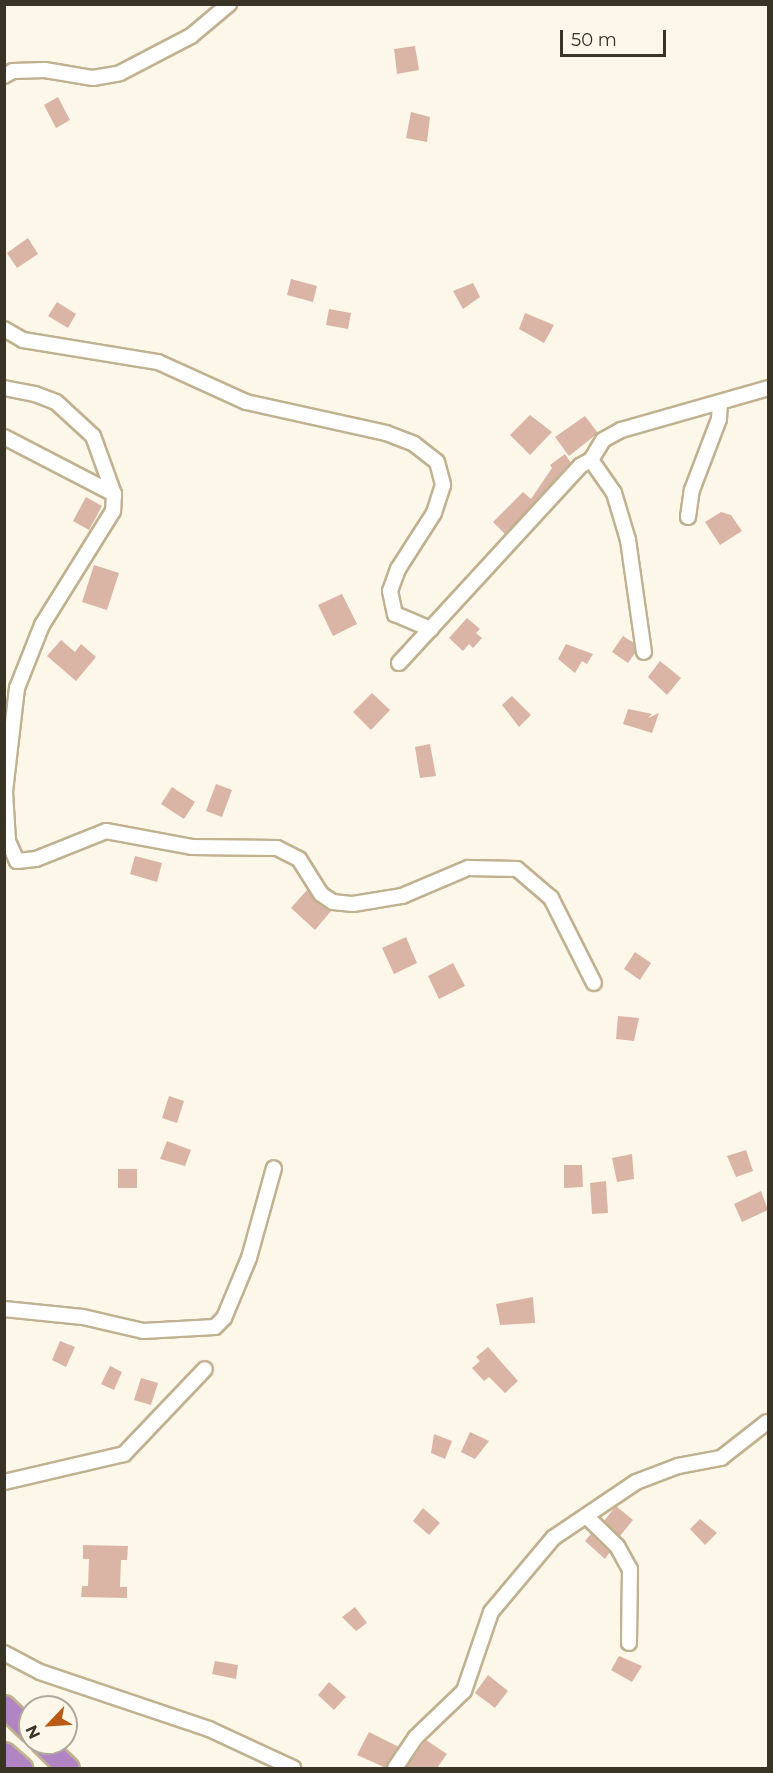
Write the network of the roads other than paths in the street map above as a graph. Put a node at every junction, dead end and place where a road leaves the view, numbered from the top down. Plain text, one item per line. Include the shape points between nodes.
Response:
1 (229, 4) edge
2 (4, 76) edge
3 (4, 329) edge
4 (4, 388) edge
5 (768, 388) edge
6 (720, 402) junction
7 (4, 437) edge
8 (591, 460) junction
9 (114, 494) junction
10 (688, 517) dead end
11 (431, 629) junction
12 (644, 652) dead end
13 (399, 663) dead end
14 (594, 983) dead end
15 (274, 1168) dead end
16 (4, 1309) edge
17 (205, 1369) dead end
18 (767, 1422) dead end
19 (4, 1482) edge
20 (587, 1517) junction
21 (628, 1643) dead end
22 (4, 1653) edge
23 (4, 1706) edge
24 (18, 1719) edge
25 (4, 1753) edge
26 (55, 1755) edge
27 (21, 1768) edge
28 (69, 1768) edge
29 (293, 1768) edge
30 (394, 1768) edge

1 - 2 street via 191,36 120,73 93,78 34,70 13,71
3 - 11 street via 23,340 158,362 246,402 386,433 414,444 437,462 443,485 434,513 398,569 390,591 395,614
4 - 9 street via 56,402 93,436
5 - 6 street
6 - 8 street via 621,430 603,441
6 - 10 street via 719,419 692,490
7 - 9 street
8 - 11 street via 580,466
8 - 12 street via 614,493 628,540
9 - 14 street via 113,512 42,625 18,688 4,792 8,842 17,861 36,859 106,831 192,847 277,848 299,858 321,894 333,902 353,904 402,896 468,868 517,869 551,898
11 - 13 street
15 - 16 street via 249,1258 224,1318 215,1328 143,1331 83,1317
17 - 19 street via 124,1454
18 - 20 street via 721,1458 678,1466 636,1482
20 - 21 street via 617,1546 630,1569
20 - 30 street via 553,1538 491,1612 464,1691 416,1737
22 - 29 street via 40,1671 209,1729
23 - 24 highway
25 - 27 highway
26 - 28 highway

